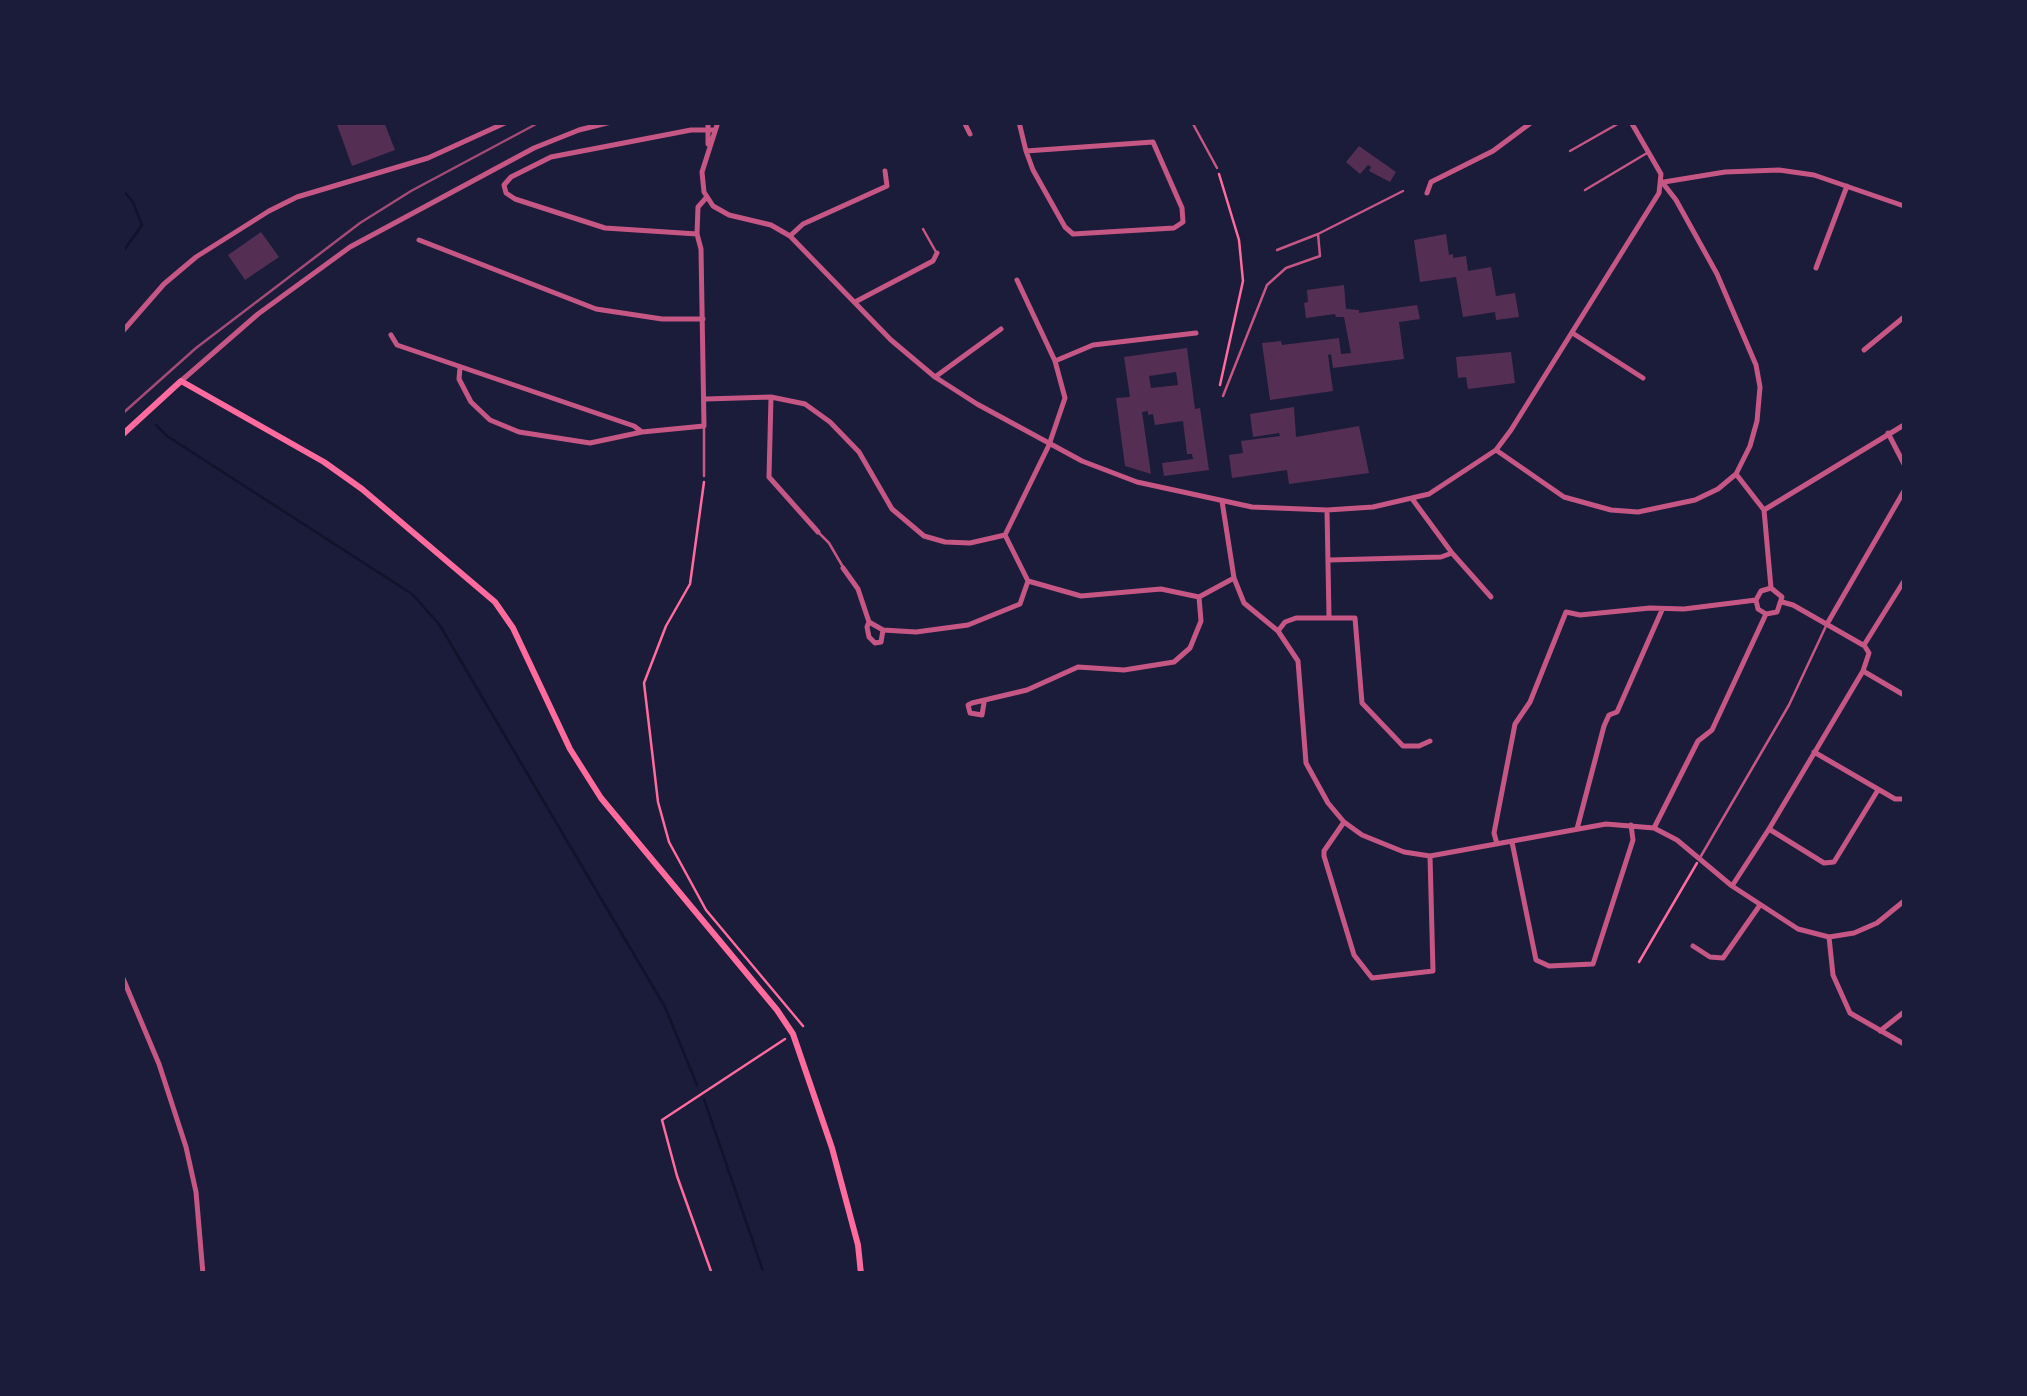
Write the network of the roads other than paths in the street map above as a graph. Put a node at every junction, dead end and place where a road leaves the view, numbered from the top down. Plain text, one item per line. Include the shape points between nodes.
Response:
1 (507, 122) edge
2 (611, 122) edge
3 (964, 122) edge
4 (1019, 122) edge
5 (1192, 122) edge
6 (1532, 122) edge
7 (1620, 122) edge
8 (1631, 122) edge
9 (712, 126) edge
10 (970, 134) dead end
11 (1026, 151) junction
12 (1570, 151) dead end
13 (1649, 152) junction
14 (1217, 168) road end
15 (885, 171) dead end
16 (1662, 182) junction
17 (1847, 186) junction
18 (1585, 190) dead end
19 (1403, 191) dead end
20 (1427, 194) dead end
21 (707, 198) junction
22 (1904, 206) edge
23 (923, 229) dead end
24 (697, 234) junction
25 (1318, 234) junction
26 (790, 236) junction
27 (419, 240) dead end
28 (1277, 250) dead end
29 (937, 253) joint
30 (1816, 268) dead end
31 (1017, 280) dead end
32 (854, 302) junction
33 (1904, 317) edge
34 (703, 319) junction
35 (1001, 329) dead end
36 (122, 332) edge
37 (391, 334) dead end
38 (1196, 334) dead end
39 (1574, 334) junction
40 (1864, 350) dead end
41 (1055, 361) junction
42 (460, 368) junction
43 (935, 377) junction
44 (1643, 378) dead end
45 (181, 382) junction
46 (1223, 395) road end
47 (771, 397) junction
48 (706, 399) junction
49 (1904, 425) edge
50 (704, 426) junction
51 (642, 432) junction
52 (1888, 434) junction
53 (122, 436) edge
54 (1049, 445) junction
55 (1496, 450) junction
56 (1904, 464) edge
57 (1736, 474) junction
58 (704, 476) road end
59 (1904, 491) edge
60 (1412, 499) junction
61 (1222, 501) junction
62 (1327, 510) junction
63 (1764, 510) junction
64 (818, 532) joint
65 (1005, 535) junction
66 (1452, 553) junction
67 (1329, 560) junction
68 (843, 568) joint
69 (1234, 578) junction
70 (1028, 580) junction
71 (1904, 580) edge
72 (1771, 588) junction
73 (1200, 597) junction
74 (1491, 597) dead end
75 (1756, 600) junction
76 (1782, 602) junction
77 (1662, 610) junction
78 (1766, 614) junction
79 (1329, 617) junction
80 (869, 622) junction
81 (1827, 624) junction
82 (883, 630) junction
83 (1278, 631) junction
84 (1864, 645) junction
85 (1863, 670) junction
86 (1904, 695) edge
87 (984, 702) dead end
88 (1430, 741) dead end
89 (1814, 752) junction
90 (1878, 790) junction
91 (1904, 799) edge
92 (1344, 822) junction
93 (1631, 825) junction
94 (1654, 828) junction
95 (1769, 828) junction
96 (1578, 829) junction
97 (1512, 842) junction
98 (1498, 844) junction
99 (1430, 856) junction
100 (1700, 857) junction
101 (1732, 886) junction
102 (1904, 901) edge
103 (1760, 905) junction
104 (1830, 937) junction
105 (1693, 946) dead end
106 (122, 976) edge
107 (1904, 1012) edge
108 (1880, 1031) junction
109 (1904, 1044) edge
110 (203, 1274) edge
111 (862, 1274) edge

1 - 36 street via 428,158 269,211 196,257
2 - 45 street via 534,148 350,247 258,314
3 - 10 street
4 - 11 street
5 - 14 lane
6 - 20 street via 1493,151 1431,182
7 - 12 lane
8 - 13 street
9 - 21 street via 702,172
9 - 24 street via 551,156 504,186 506,193 551,212 605,228
11 - 11 street via 1073,234 1183,222 1152,142
13 - 16 street
13 - 18 lane
15 - 26 street via 886,186
16 - 17 street via 1780,170
16 - 39 street
16 - 57 street via 1723,286 1756,364 1756,421
17 - 22 street
17 - 30 street
19 - 25 lane
21 - 24 street via 698,207
21 - 26 street via 720,211
23 - 29 lane
24 - 34 street
25 - 28 lane
25 - 46 lane via 1320,256 1286,268 1267,286
26 - 32 street
27 - 34 street via 596,309
29 - 32 street
31 - 41 street
32 - 43 street
33 - 40 street
34 - 48 street
35 - 43 street
37 - 42 street via 397,345
38 - 41 street via 1093,346
39 - 44 street
39 - 55 street
41 - 54 street via 1065,398
42 - 51 street
42 - 51 street via 471,402 490,420 519,432 590,443
43 - 54 street
45 - 53 main road
45 - 111 main road via 324,462 494,602 601,798 793,1034 832,1148
47 - 48 street
47 - 64 street via 769,478
47 - 65 street via 804,404 830,422 858,452 892,510 924,536 970,542
48 - 50 street
49 - 52 street
50 - 51 street
50 - 58 lane
52 - 56 street
52 - 63 street
54 - 61 street via 1120,476
54 - 65 street
55 - 57 street via 1564,497 1611,510 1638,512 1695,500
55 - 60 street
57 - 63 street
59 - 81 street
60 - 62 street
60 - 66 street
61 - 62 street
61 - 69 street
62 - 67 street
63 - 72 street
64 - 68 lane
65 - 70 street
66 - 67 street
66 - 74 street
67 - 79 street
68 - 80 street
69 - 73 street
69 - 83 street via 1244,603
70 - 73 street via 1081,596 1161,589
70 - 82 street via 1020,604 968,625
71 - 84 street
72 - 75 street
72 - 76 street
73 - 87 street via 1201,621 1190,648 1174,662 1124,670 1078,667
75 - 77 street
75 - 78 street
76 - 78 street
76 - 81 street
77 - 96 street via 1617,712 1604,726
77 - 98 street via 1566,612 1515,724 1494,832
78 - 94 street via 1712,730 1698,741
79 - 83 street via 1296,618
79 - 88 street via 1357,620 1362,703 1403,746
80 - 82 street
80 - 82 street via 875,643
81 - 84 street
81 - 100 lane
83 - 92 street via 1301,672 1306,763
84 - 85 street via 1869,653
85 - 86 street
85 - 89 street
89 - 90 street
89 - 95 street
90 - 91 street
90 - 95 street via 1834,862 1824,863
92 - 99 street via 1382,845
92 - 99 street via 1324,856 1354,955 1371,978 1433,971
93 - 94 street
93 - 96 street
93 - 97 street via 1633,840 1592,964 1549,966 1536,960
94 - 100 street
95 - 101 street
96 - 97 street
97 - 98 street
98 - 99 street
100 - 101 street
101 - 103 street
102 - 104 street via 1854,934
103 - 104 street via 1798,929
103 - 105 street via 1724,958 1710,958
104 - 108 street via 1840,995 1850,1013
106 - 110 street via 186,1147
107 - 108 street
108 - 109 street

